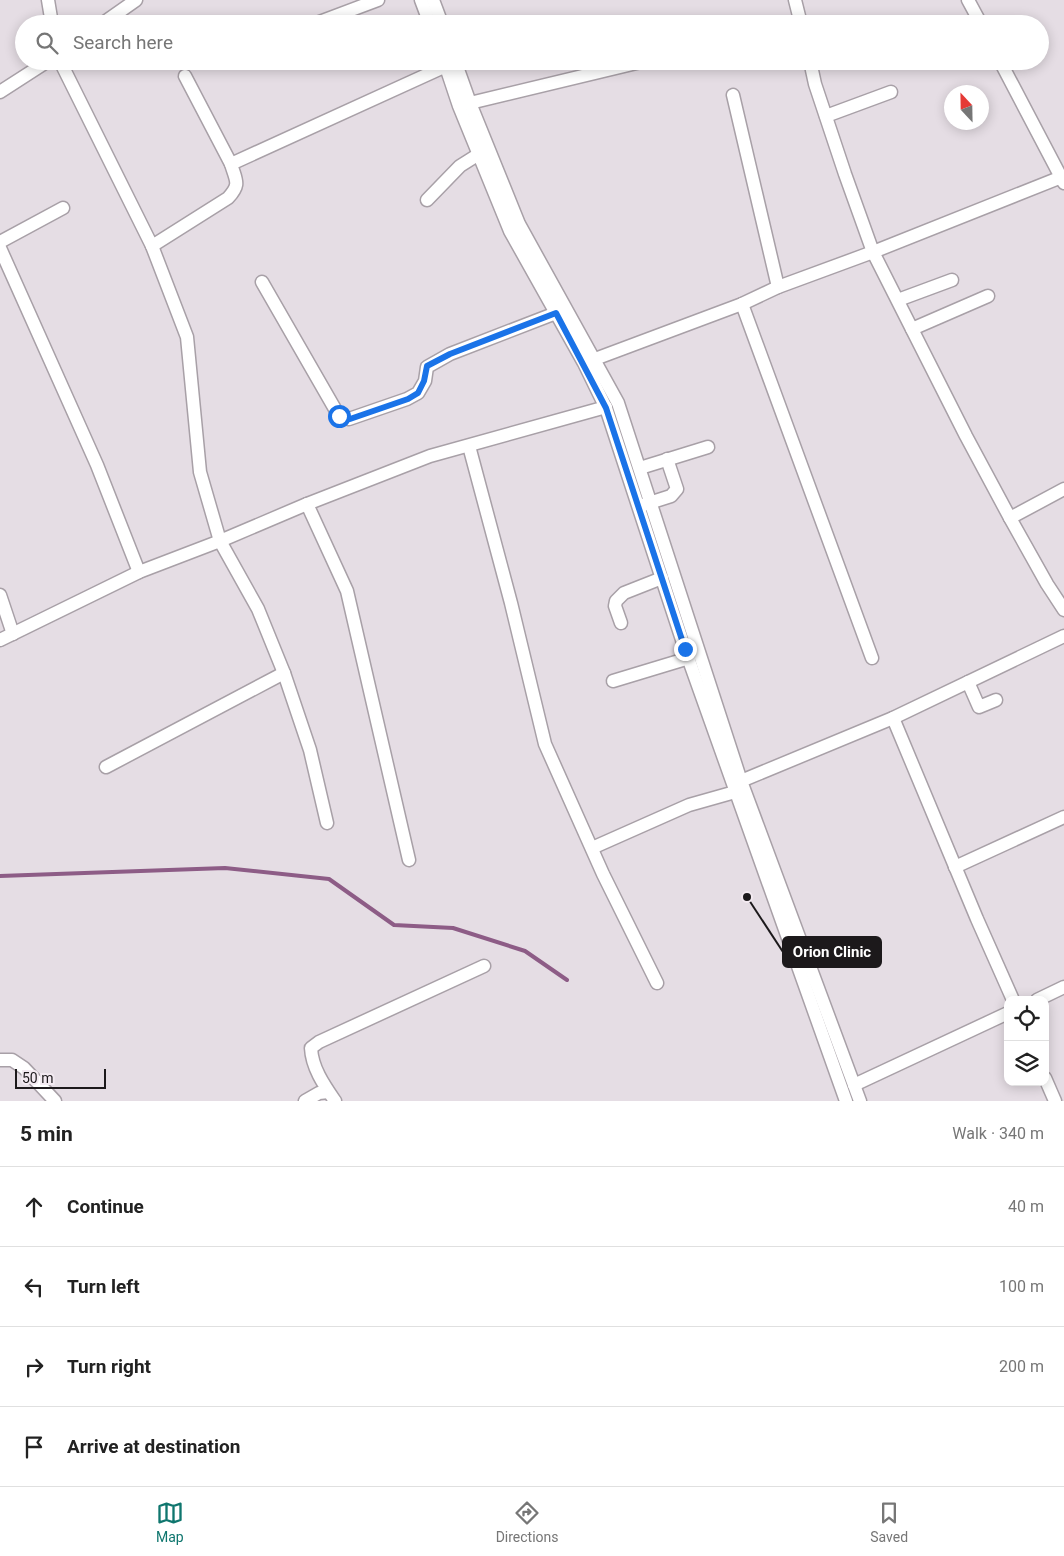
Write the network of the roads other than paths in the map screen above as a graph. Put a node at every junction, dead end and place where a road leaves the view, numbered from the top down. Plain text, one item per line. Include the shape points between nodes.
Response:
1 (48, 0) edge
2 (136, 0) edge
3 (378, 0) edge
4 (421, 0) edge
5 (434, 0) edge
6 (795, 0) edge
7 (968, 0) edge
8 (50, 15) edge
9 (115, 15) edge
10 (338, 15) edge
11 (427, 15) edge
12 (439, 15) edge
13 (799, 15) edge
14 (976, 15) edge
15 (34, 70) edge
16 (64, 70) edge
17 (433, 70) edge
18 (450, 70) edge
19 (452, 70) edge
20 (608, 70) edge
21 (812, 70) edge
22 (1005, 70) edge
23 (185, 76) dead end
24 (0, 92) edge
25 (891, 92) dead end
26 (732, 95) dead end
27 (470, 103) junction
28 (826, 116) junction
29 (479, 154) junction
30 (231, 164) junction
31 (1063, 179) edge
32 (427, 200) dead end
33 (63, 208) dead end
34 (0, 242) edge
35 (152, 246) junction
36 (0, 248) edge
37 (874, 252) junction
38 (952, 280) dead end
39 (262, 282) dead end
40 (778, 287) junction
41 (988, 296) dead end
42 (898, 300) junction
43 (742, 304) junction
44 (556, 313) junction
45 (912, 329) junction
46 (595, 359) junction
47 (606, 407) junction
48 (469, 446) junction
49 (708, 447) dead end
50 (667, 460) junction
51 (640, 468) junction
52 (1064, 489) edge
53 (307, 504) junction
54 (645, 504) junction
55 (1010, 518) junction
56 (220, 541) junction
57 (139, 572) junction
58 (662, 578) junction
59 (0, 595) edge
60 (1062, 603) edge
61 (621, 623) dead end
62 (13, 634) junction
63 (1064, 636) edge
64 (0, 640) edge
65 (689, 658) junction
66 (872, 658) dead end
67 (284, 673) junction
68 (613, 681) dead end
69 (968, 682) junction
70 (996, 700) dead end
71 (893, 718) junction
72 (106, 767) dead end
73 (738, 786) junction
74 (1064, 818) edge
75 (327, 823) dead end
76 (592, 848) junction
77 (409, 860) dead end
78 (955, 867) junction
79 (484, 966) dead end
80 (656, 983) dead end
81 (1064, 986) edge
82 (1011, 996) edge
83 (1045, 996) edge
84 (1004, 1016) edge
85 (0, 1052) edge
86 (6, 1060) edge
87 (841, 1069) junction
88 (854, 1085) junction
89 (1048, 1086) edge
90 (332, 1096) edge
91 (56, 1101) edge
92 (305, 1101) edge
93 (846, 1101) edge
94 (860, 1101) edge
95 (1054, 1101) edge

1 - 8 street
2 - 9 street
3 - 10 street
4 - 11 street
5 - 12 street
6 - 13 street
7 - 14 street
15 - 24 street
16 - 35 street
17 - 30 street
18 - 29 street via 459,106
19 - 27 street
20 - 27 street
21 - 28 street
22 - 31 street
23 - 30 street
25 - 28 street
26 - 40 street
27 - 46 street via 519,224
28 - 37 street
29 - 32 street via 460,166
29 - 44 street via 510,231
30 - 35 street via 236,190
31 - 37 street
33 - 34 street
35 - 56 street via 187,337 200,472
36 - 57 street via 60,378
37 - 40 street
37 - 42 street
38 - 42 street
39 - 44 street via 339,416 350,419 418,393 427,366 450,354
40 - 43 street
41 - 45 street
42 - 45 street
43 - 46 street
43 - 66 street
44 - 47 street
45 - 55 street
46 - 51 street via 618,402
47 - 48 street
47 - 54 street
48 - 53 street via 430,456
48 - 76 street via 546,744
49 - 50 street
50 - 51 street
50 - 54 street via 678,489 671,496
51 - 54 street
52 - 55 street
53 - 56 street
53 - 77 street via 347,591
54 - 58 street
54 - 73 street
55 - 60 street
56 - 57 street
56 - 67 street via 258,609
57 - 62 street
58 - 61 street via 619,597 615,606
58 - 65 street
59 - 62 street
62 - 64 street
63 - 69 street
65 - 68 street
65 - 73 street
67 - 72 street
67 - 75 street via 310,750
69 - 70 street via 979,707
69 - 71 street
71 - 73 street
71 - 78 street
73 - 76 street
73 - 87 street
74 - 78 street
76 - 80 street
78 - 82 street
79 - 90 street via 311,1048 312,1060
81 - 83 street
84 - 88 street
85 - 86 street
86 - 91 street via 24,1068
87 - 88 street
87 - 93 street
88 - 94 street
89 - 95 street
90 - 92 street via 320,1093

